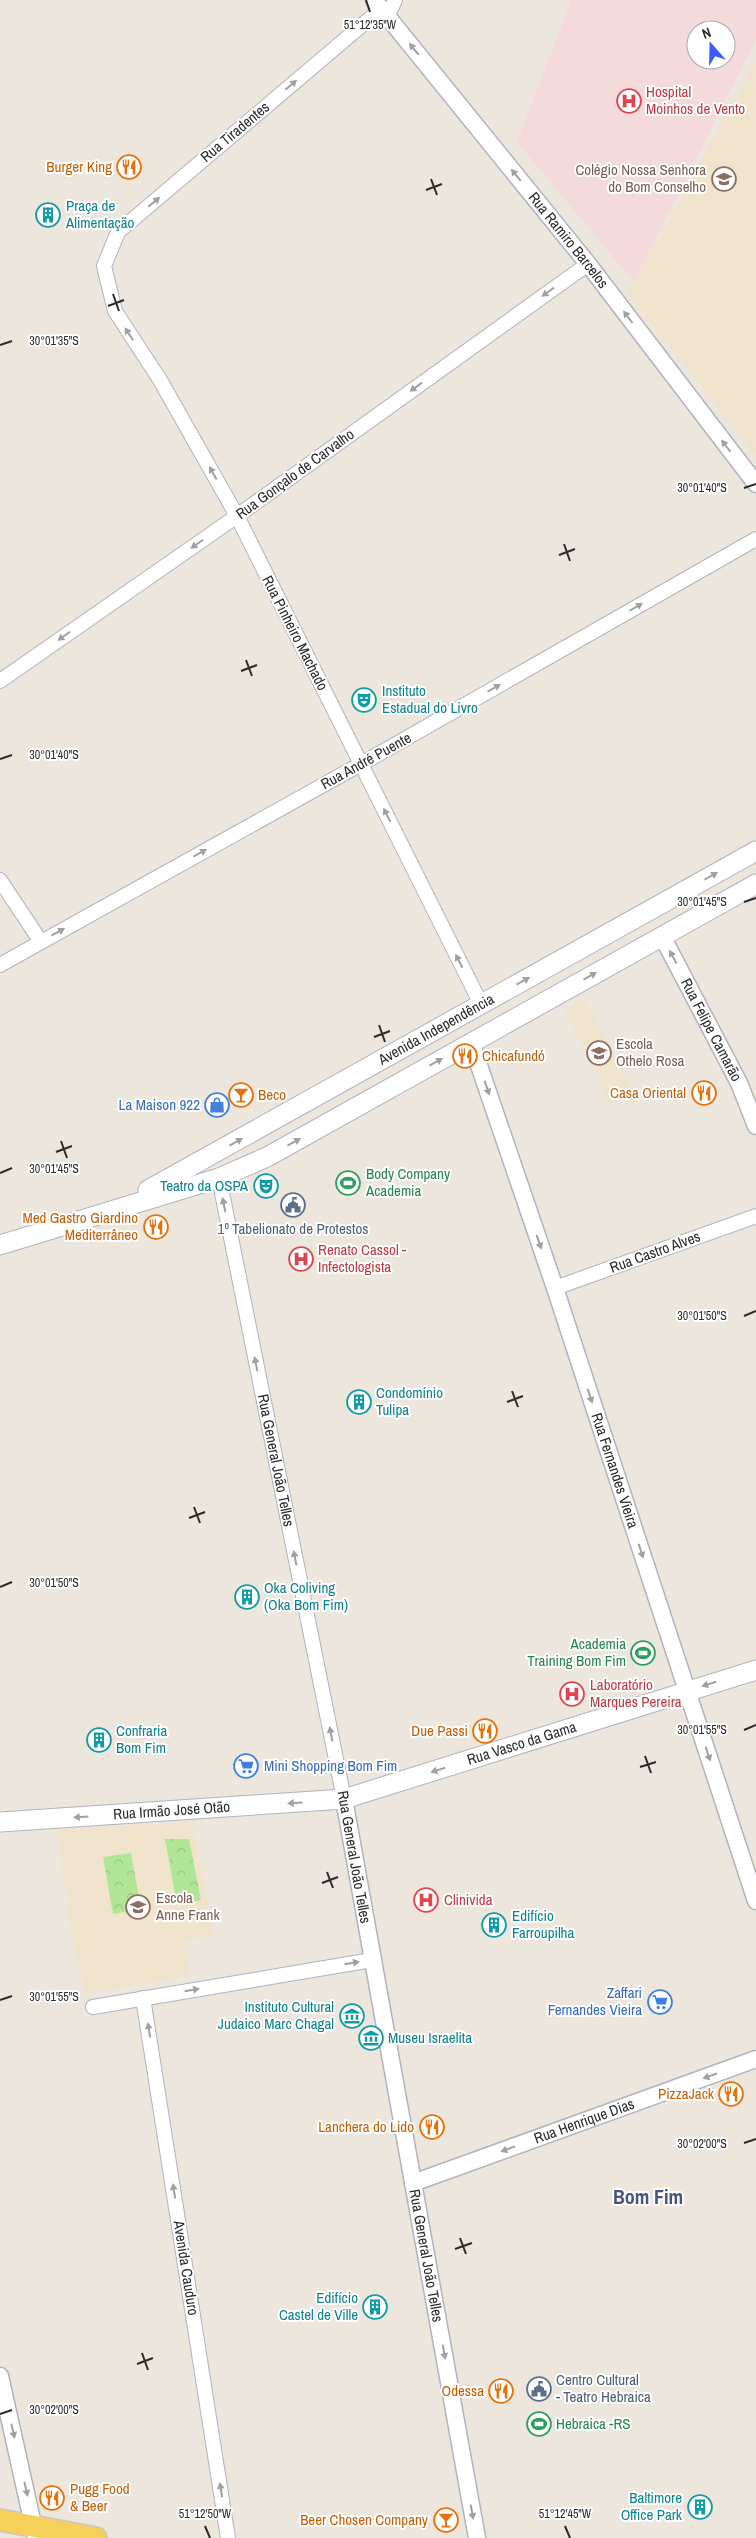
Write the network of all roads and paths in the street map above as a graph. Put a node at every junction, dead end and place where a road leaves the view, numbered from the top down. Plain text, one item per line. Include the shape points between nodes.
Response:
1 (382, 5) edge
2 (588, 264) junction
3 (104, 266) joint
4 (756, 484) edge
5 (237, 516) junction
6 (756, 539) edge
7 (0, 681) edge
8 (361, 764) junction
9 (756, 851) edge
10 (0, 880) edge
11 (756, 884) edge
12 (662, 936) junction
13 (41, 942) junction
14 (0, 965) edge
15 (481, 1004) junction
16 (471, 1042) junction
17 (756, 1126) edge
18 (219, 1178) junction
19 (116, 1208) junction
20 (756, 1216) edge
21 (0, 1245) edge
22 (555, 1288) junction
23 (756, 1670) edge
24 (688, 1691) junction
25 (344, 1799) junction
26 (0, 1822) edge
27 (756, 1901) edge
28 (372, 1960) junction
29 (144, 1998) junction
30 (93, 2006) dead end
31 (756, 2059) edge
32 (413, 2183) junction
33 (0, 2376) edge
34 (0, 2520) edge
35 (35, 2532) edge
36 (96, 2538) edge
37 (228, 2538) edge
38 (477, 2538) edge

2 -> 1 street, Rua Ramiro Barcelos
3 -> 1 street, Rua Tiradentes via 118,232
4 -> 2 street, Rua Ramiro Barcelos
2 -> 5 street, Rua Gonçalo de Carvalho
5 -> 3 street, Rua Pinheiro Machado via 160,380 115,311
5 -> 7 street, Rua Gonçalo de Carvalho
5 - 8 street, Rua Pinheiro Machado
8 -> 6 street, Rua André Puente
13 -> 8 street, Rua André Puente
15 -> 8 street, Rua Pinheiro Machado
15 -> 9 main road, Avenida Independência
10 - 13 street
11 - 12 main road, Avenida Independência
16 -> 12 main road, Avenida Independência
17 -> 12 street, Rua Felipe Camarão via 739,1083
13 - 14 street, Rua André Puente
19 -> 15 main road, Avenida Independência
18 -> 16 main road, Avenida Independência via 267,1157
16 -> 22 street, Rua Fernandes Vieira
18 - 19 main road, Avenida Independência
25 -> 18 street, Rua General João Telles
19 - 21 main road, Avenida Independência
20 - 22 street, Rua Castro Alves
22 -> 24 street, Rua Fernandes Vieira
23 -> 24 main road, Rua Vasco da Gama
24 -> 25 main road, Rua Vasco da Gama
24 -> 27 street, Rua Fernandes Vieira
25 -> 26 main road, Rua Irmão José Otão
25 - 28 street, Rua General João Telles
29 -> 28 street
28 - 32 street, Rua General João Telles
29 - 30 street
37 -> 29 street, Avenida Cauduro
31 -> 32 street, Rua Henrique Dias
32 -> 38 street, Rua General João Telles
33 -> 35 street
34 - 35 main road
35 - 36 main road

